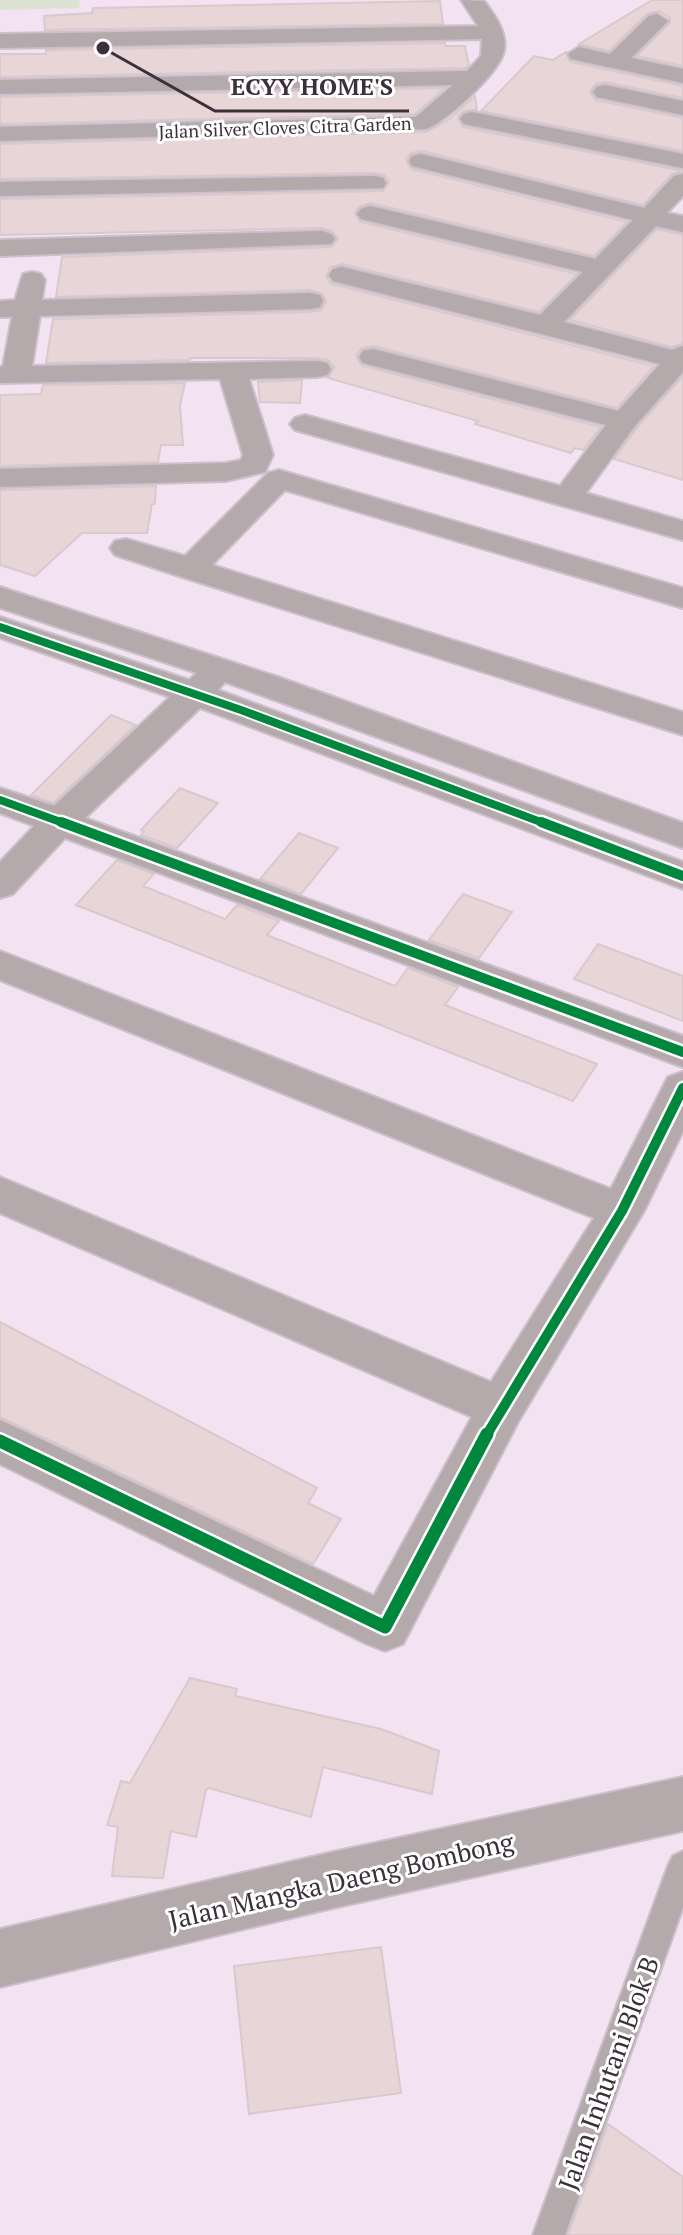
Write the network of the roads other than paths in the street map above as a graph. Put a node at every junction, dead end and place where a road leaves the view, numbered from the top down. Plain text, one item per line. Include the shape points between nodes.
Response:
1 (472, 0) edge
2 (657, 21) dead end
3 (489, 32) junction
4 (0, 41) edge
5 (44, 41) junction
6 (579, 54) dead end
7 (615, 62) junction
8 (683, 76) edge
9 (471, 78) junction
10 (0, 87) edge
11 (605, 92) dead end
12 (683, 108) edge
13 (28, 113) edge
14 (472, 119) dead end
15 (421, 161) dead end
16 (683, 161) edge
17 (683, 181) edge
18 (374, 183) dead end
19 (17, 188) edge
20 (370, 214) dead end
21 (650, 217) junction
22 (683, 224) edge
23 (322, 239) dead end
24 (38, 247) junction
25 (5, 248) edge
26 (600, 268) junction
27 (342, 275) dead end
28 (7, 297) edge
29 (310, 301) dead end
30 (546, 325) junction
31 (373, 357) dead end
32 (681, 357) edge
33 (317, 369) dead end
34 (232, 371) junction
35 (8, 375) edge
36 (624, 421) junction
37 (305, 424) dead end
38 (0, 478) edge
39 (567, 497) junction
40 (683, 531) edge
41 (126, 548) dead end
42 (190, 569) junction
43 (0, 597) edge
44 (683, 598) edge
45 (0, 627) edge
46 (220, 668) junction
47 (266, 684) junction
48 (194, 694) junction
49 (241, 710) junction
50 (683, 724) edge
51 (0, 800) edge
52 (59, 822) junction
53 (683, 836) edge
54 (683, 876) edge
55 (0, 885) edge
56 (0, 965) edge
57 (683, 1052) edge
58 (683, 1088) edge
59 (0, 1194) edge
60 (622, 1211) junction
61 (501, 1408) junction
62 (0, 1441) edge
63 (683, 1804) edge
64 (683, 1866) edge
65 (0, 1958) edge
66 (549, 2235) edge

1 - 3 street via 483,12
2 - 7 street
3 - 5 street
3 - 9 street, Jalan Silver Cloves Citra Garden via 495,41 491,57
4 - 5 street
5 - 13 street
6 - 7 street
7 - 8 street
9 - 13 street
9 - 13 street, Jalan Silver Cloves Citra Garden via 430,120 403,127
10 - 13 street
11 - 12 street
13 - 19 street
14 - 16 street
15 - 21 street
17 - 21 street
18 - 19 street
20 - 26 street
21 - 22 street
21 - 26 street
23 - 24 street
24 - 25 street
24 - 28 street
25 - 28 street
26 - 30 street
27 - 30 street
28 - 29 street
28 - 35 street
30 - 32 street
31 - 36 street
32 - 36 street
33 - 34 street
34 - 35 street
34 - 38 street via 257,450 254,466 226,472
36 - 39 street
37 - 39 street
39 - 40 street
41 - 42 street
42 - 44 street via 279,479
42 - 50 street
43 - 46 street
45 - 48 street
46 - 47 street
46 - 48 street
47 - 49 street
47 - 53 street
48 - 49 street
48 - 52 street
49 - 54 street
51 - 52 street
52 - 55 street
52 - 57 street
56 - 60 street
58 - 60 street
59 - 61 street
60 - 61 street
61 - 62 street via 385,1627
63 - 65 street, Jalan Mangka Daeng Bombong
64 - 66 lane, Jalan Inhutani Blok B

